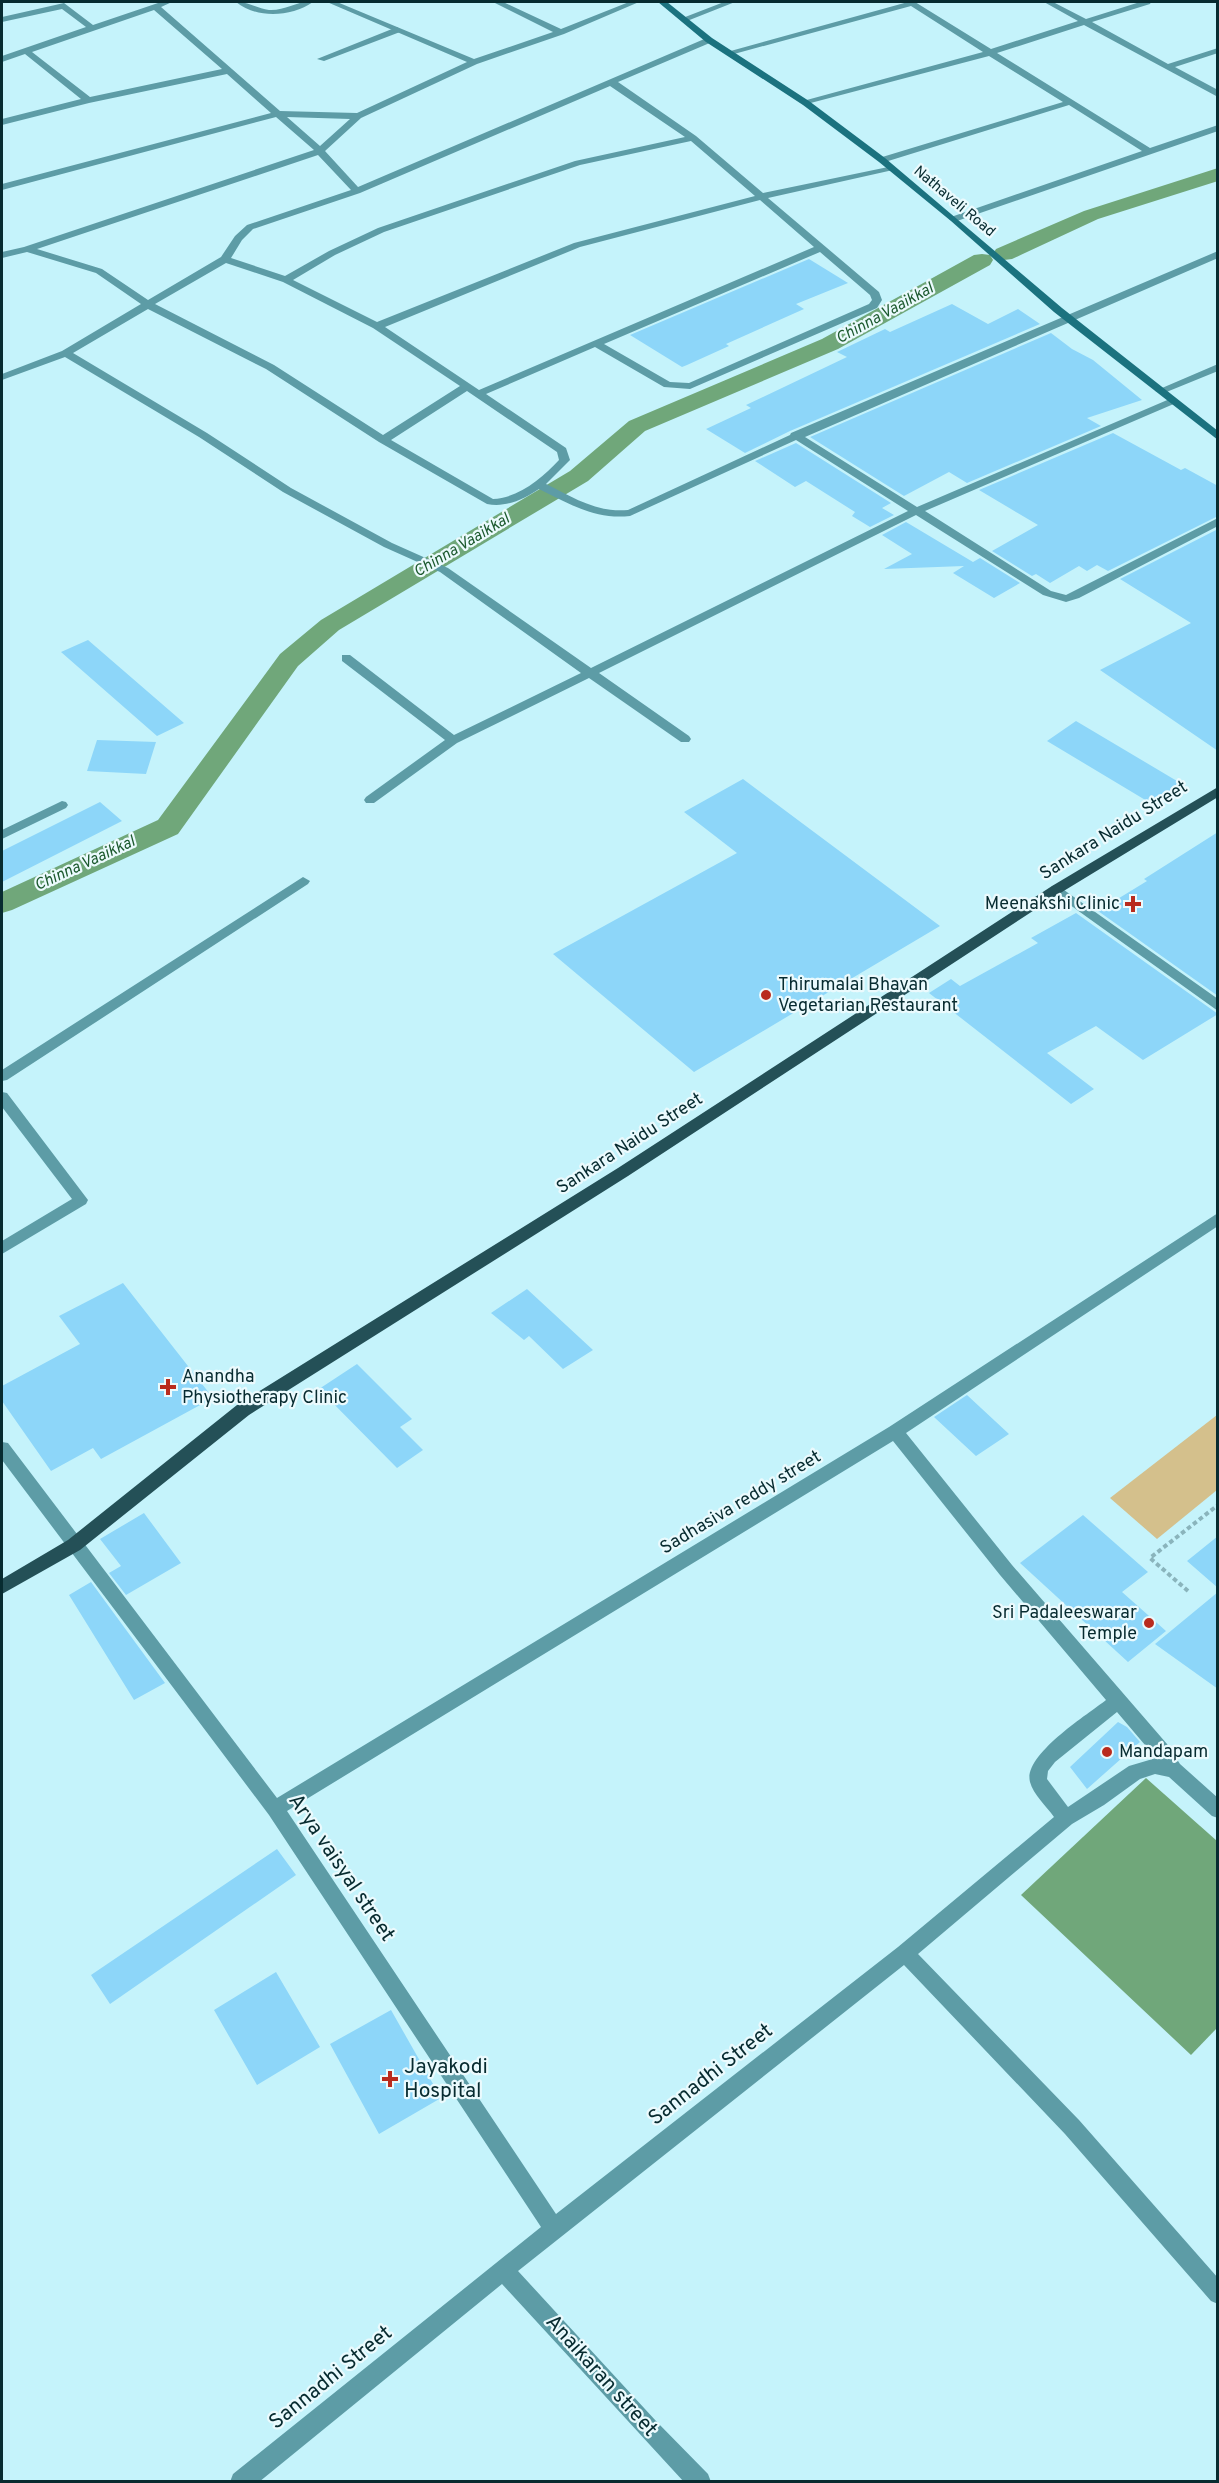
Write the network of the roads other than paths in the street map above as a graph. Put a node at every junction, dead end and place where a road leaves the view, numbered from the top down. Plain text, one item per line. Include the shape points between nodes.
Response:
1 (168, 2) edge
2 (240, 2) edge
3 (309, 2) edge
4 (331, 2) edge
5 (496, 2) edge
6 (635, 2) edge
7 (662, 2) edge
8 (731, 2) edge
9 (1048, 2) edge
10 (1147, 2) edge
11 (154, 6) junction
12 (2, 19) edge
13 (684, 19) junction
14 (1084, 21) junction
15 (92, 28) junction
16 (397, 30) junction
17 (561, 32) junction
18 (709, 40) junction
19 (1218, 50) edge
20 (26, 51) junction
21 (731, 52) junction
22 (988, 53) junction
23 (2, 59) edge
24 (321, 59) dead end
25 (474, 63) junction
26 (1167, 67) junction
27 (227, 71) junction
28 (611, 82) junction
29 (1218, 94) edge
30 (88, 100) junction
31 (1071, 102) junction
32 (806, 103) junction
33 (276, 114) junction
34 (358, 116) junction
35 (2, 122) edge
36 (1218, 128) edge
37 (693, 138) junction
38 (320, 151) junction
39 (1149, 152) junction
40 (882, 160) junction
41 (890, 168) junction
42 (2, 187) edge
43 (357, 191) junction
44 (764, 196) junction
45 (954, 219) junction
46 (27, 249) junction
47 (820, 249) junction
48 (1218, 254) edge
49 (2, 255) edge
50 (225, 260) junction
51 (286, 280) junction
52 (147, 304) junction
53 (1068, 316) junction
54 (377, 326) junction
55 (595, 343) junction
56 (66, 353) junction
57 (1218, 367) edge
58 (2, 377) edge
59 (468, 385) junction
60 (1160, 391) junction
61 (480, 393) junction
62 (1172, 401) junction
63 (795, 435) junction
64 (1218, 437) edge
65 (383, 440) junction
66 (542, 486) junction
67 (915, 512) junction
68 (1218, 521) edge
69 (346, 658) dead end
70 (590, 673) junction
71 (685, 739) dead end
72 (453, 740) junction
73 (1218, 791) edge
74 (370, 800) dead end
75 (62, 805) dead end
76 (2, 835) edge
77 (303, 881) dead end
78 (1057, 889) junction
79 (1218, 1006) edge
80 (2, 1076) edge
81 (2, 1097) edge
82 (1218, 1218) edge
83 (2, 1248) edge
84 (895, 1432) junction
85 (2, 1448) edge
86 (74, 1545) junction
87 (2, 1587) edge
88 (1118, 1701) junction
89 (1174, 1770) junction
90 (275, 1809) junction
91 (1218, 1810) edge
92 (1066, 1818) junction
93 (905, 1953) junction
94 (554, 2229) junction
95 (503, 2270) junction
96 (1218, 2294) edge
97 (241, 2481) edge
98 (700, 2481) edge

1 - 11 street
2 - 3 street via 274,13
4 - 16 street
5 - 17 street
6 - 17 street
7 - 13 street, Nathaveli Road
8 - 13 street
9 - 14 street
10 - 14 street
11 - 15 street
11 - 27 street
12 - 15 street via 64,6
13 - 18 street, Nathaveli Road
14 - 22 street
14 - 26 street
15 - 20 street
16 - 24 street
16 - 25 street
17 - 25 street
18 - 21 street, Nathaveli Road
18 - 28 street
19 - 26 street
20 - 23 street
20 - 30 street
21 - 22 street via 912,3
21 - 32 street, Nathaveli Road
22 - 31 street
22 - 32 street
25 - 34 street
26 - 29 street
27 - 30 street
27 - 33 street
28 - 37 street
28 - 43 street
30 - 35 street
31 - 39 street
31 - 40 street
32 - 40 street, Nathaveli Road
33 - 34 street
33 - 38 street
33 - 42 street
34 - 38 street
36 - 39 street
37 - 44 street
37 - 51 street via 578,163 381,230
38 - 43 street
38 - 46 street
39 - 45 street
40 - 41 street, Nathaveli Road
41 - 44 street
41 - 45 street, Nathaveli Road
43 - 50 street via 250,227
44 - 47 street
44 - 54 street via 577,245
45 - 53 street, Nathaveli Road
46 - 49 street
46 - 52 street via 99,272
47 - 55 street
47 - 55 street via 875,294 873,306 690,386 668,385
48 - 53 street
50 - 51 street
50 - 52 street
51 - 54 street
52 - 56 street
52 - 65 street via 270,367
53 - 60 street, Nathaveli Road
53 - 63 street
54 - 59 street
55 - 61 street
56 - 58 street
56 - 70 street via 287,490 388,545 444,570
57 - 60 street
59 - 61 street
59 - 65 street
60 - 62 street, Nathaveli Road
61 - 66 street via 565,454 565,460
62 - 64 street, Nathaveli Road
62 - 67 street
63 - 66 street via 630,513 598,513
63 - 67 street
65 - 66 street via 491,502 507,501
67 - 68 street via 1047,593 1066,599
67 - 70 street
69 - 72 street
70 - 71 street
70 - 72 street
72 - 74 street
73 - 78 main road, Sankara Naidu Street
75 - 76 street
77 - 80 street
78 - 79 street
78 - 86 main road, Sankara Naidu Street via 633,1166 243,1410
81 - 83 street via 81,1200
82 - 84 street, Sadhasiva reddy street
84 - 88 street
84 - 90 street, Sadhasiva reddy street
85 - 86 street, Arya vaisyal street
86 - 87 main road, Sankara Naidu Street
86 - 90 street, Arya vaisyal street
88 - 89 street
88 - 92 street via 1049,1756 1040,1768 1038,1781
89 - 91 street
89 - 92 street, Sannadhi Street via 1155,1766 1135,1772
90 - 94 street, Arya vaisyal street
92 - 93 street, Sannadhi Street
93 - 94 street, Sannadhi Street
93 - 96 street via 1072,2127
94 - 95 street, Sannadhi Street
95 - 97 street, Sannadhi Street
95 - 98 street, Anaikaran street

